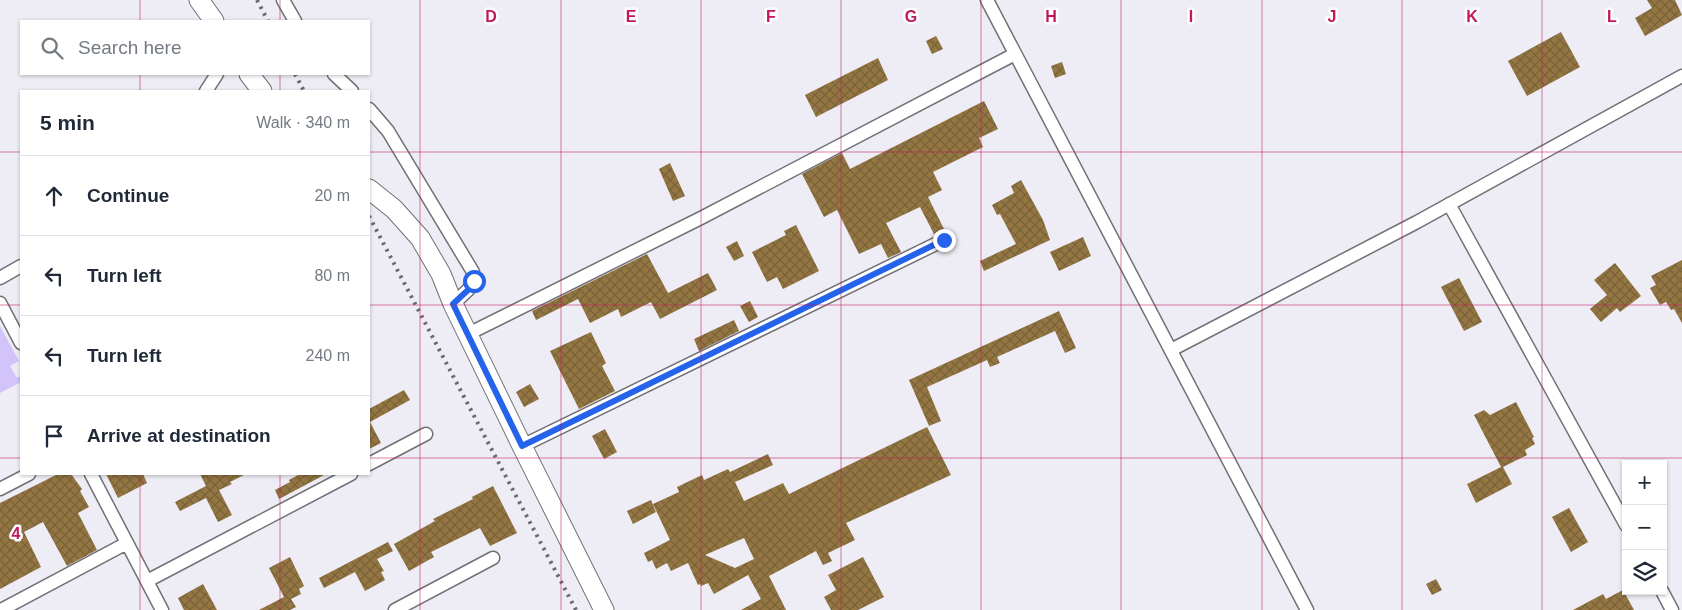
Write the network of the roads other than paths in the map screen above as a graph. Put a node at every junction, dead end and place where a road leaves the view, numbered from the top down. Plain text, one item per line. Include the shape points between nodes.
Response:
1 (199, 0) edge
2 (283, 0) edge
3 (986, 0) edge
4 (213, 20) edge
5 (293, 20) edge
6 (1015, 54) junction
7 (217, 75) edge
8 (250, 75) edge
9 (335, 75) edge
10 (1682, 76) edge
11 (210, 89) edge
12 (261, 90) edge
13 (351, 90) edge
14 (370, 110) edge
15 (370, 190) edge
16 (1449, 204) junction
17 (944, 240) dead end
18 (20, 267) edge
19 (0, 278) edge
20 (0, 303) edge
21 (453, 304) junction
22 (468, 334) junction
23 (20, 341) edge
24 (1171, 350) junction
25 (426, 434) dead end
26 (522, 446) junction
27 (370, 463) edge
28 (27, 475) edge
29 (92, 475) edge
30 (349, 475) edge
31 (0, 489) edge
32 (1622, 518) edge
33 (127, 543) junction
34 (493, 558) dead end
35 (147, 581) junction
36 (1664, 595) edge
37 (1, 610) edge
38 (162, 610) edge
39 (395, 610) edge
40 (604, 610) edge
41 (1307, 610) edge
42 (1672, 610) edge

1 - 4 main road
2 - 5 street
3 - 6 street
6 - 22 street via 701,218
6 - 24 street
7 - 11 street
8 - 12 main road
9 - 13 street
10 - 16 street
14 - 21 street via 388,131 473,272 474,281
15 - 21 main road via 394,209 420,238 441,274
16 - 24 street
16 - 32 street
17 - 26 street
18 - 19 street
20 - 23 street
21 - 22 main road
22 - 26 main road
24 - 41 street
25 - 27 street
26 - 40 main road
28 - 31 street
29 - 33 street
30 - 35 street
33 - 35 street
33 - 37 street
34 - 39 street
35 - 38 street
36 - 42 street

